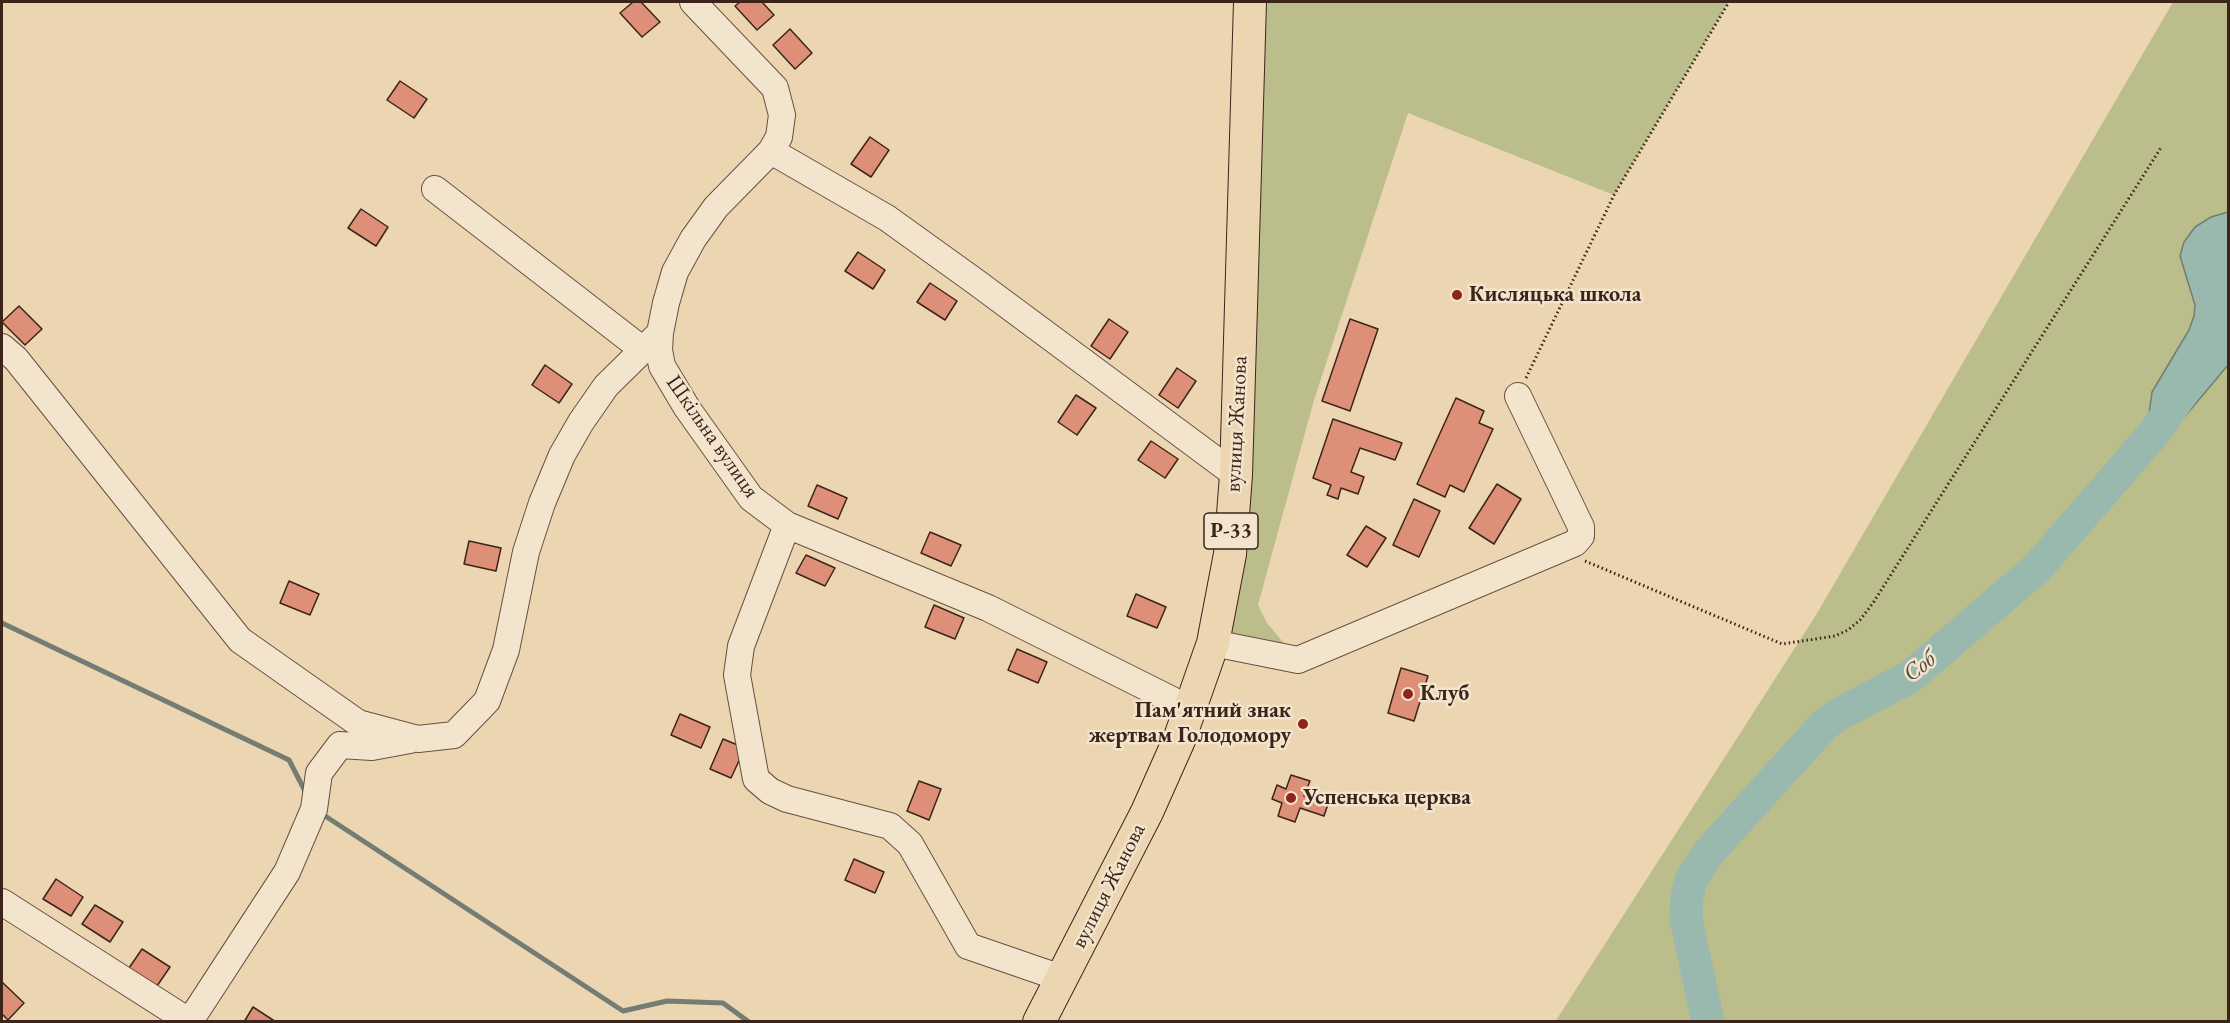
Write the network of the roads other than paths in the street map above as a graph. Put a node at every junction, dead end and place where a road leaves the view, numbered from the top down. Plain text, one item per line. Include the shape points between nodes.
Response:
1 (693, 2) edge
2 (1250, 2) edge
3 (771, 151) junction
4 (435, 189) dead end
5 (651, 342) junction
6 (2, 347) edge
7 (1518, 396) road end
8 (1236, 475) junction
9 (787, 525) junction
10 (1213, 643) junction
11 (1190, 709) junction
12 (416, 739) junction
13 (2, 902) edge
14 (1061, 978) junction
15 (190, 1021) edge
16 (1039, 1022) edge

1 - 3 street, Шкільна вулиця via 775,88 782,115 779,137
2 - 8 main road, вулиця Жанова / Р-33
3 - 5 street, Шкільна вулиця via 716,207 693,239 675,272
3 - 8 street via 886,218
4 - 5 street
5 - 9 street, Шкільна вулиця via 687,408 751,498
5 - 12 street via 606,386 562,455 526,552 506,650 487,701 454,735
6 - 12 street via 16,359 240,640 358,723
7 - 10 street via 1581,527 1579,540 1298,660
8 - 10 main road, вулиця Жанова / Р-33 via 1230,554
9 - 11 street, Шкільна вулиця via 988,608
9 - 14 street via 741,646 737,675 756,778 787,799 890,826 910,844 968,946
10 - 11 main road, вулиця Жанова / Р-33
11 - 14 main road, вулиця Жанова / Р-33 via 1147,812
12 - 15 street via 372,747 340,745 319,772 314,809 286,872
13 - 15 street
14 - 16 main road, вулиця Жанова / Р-33

